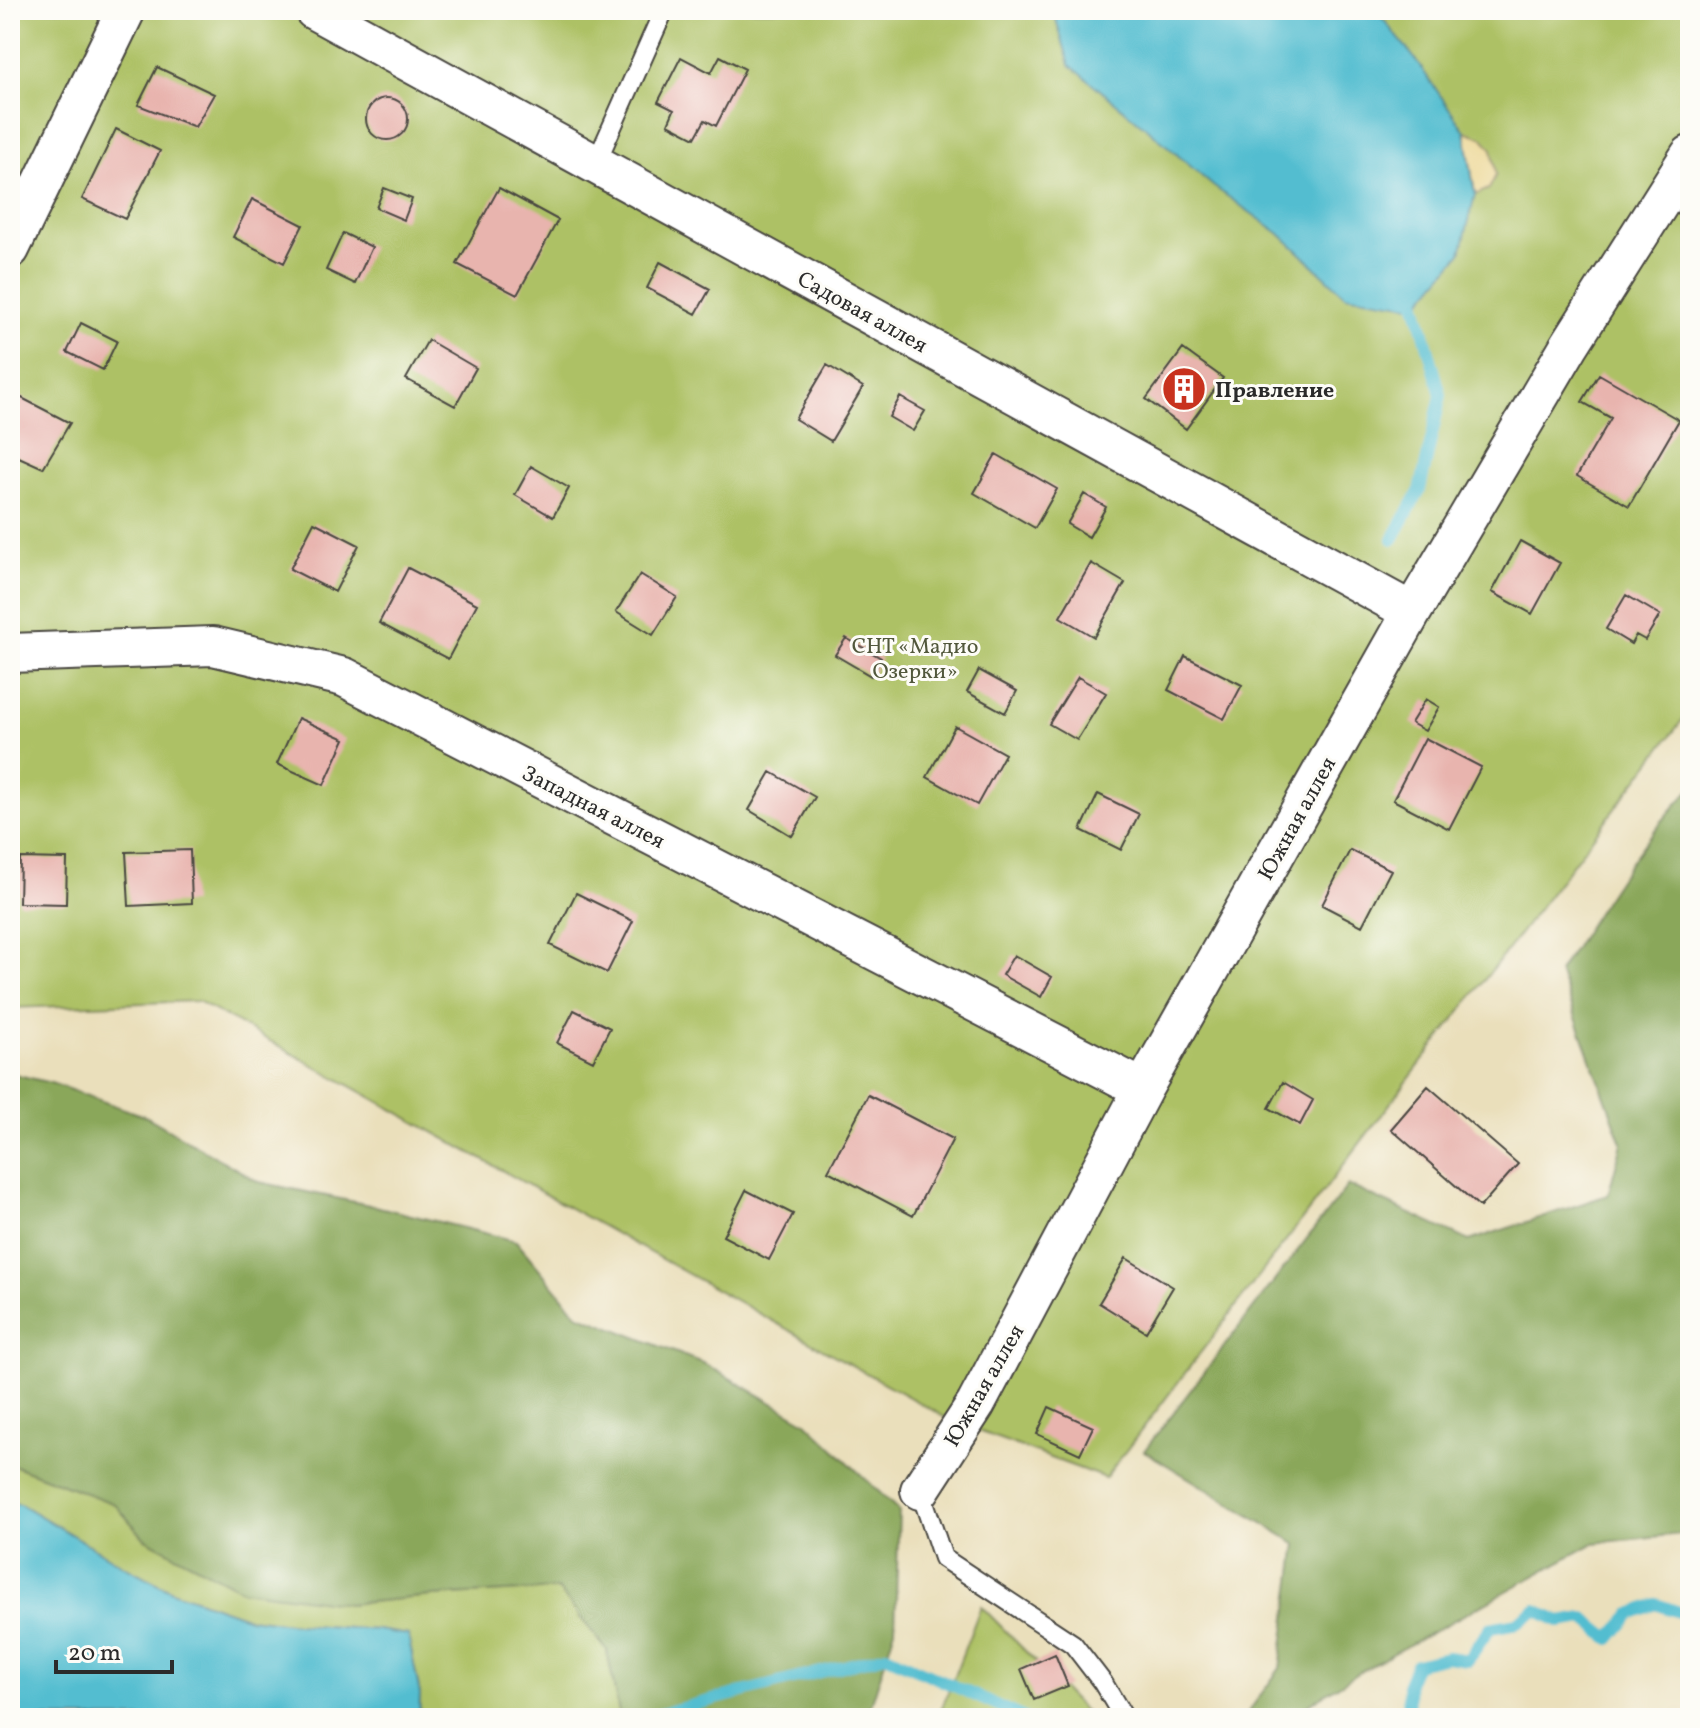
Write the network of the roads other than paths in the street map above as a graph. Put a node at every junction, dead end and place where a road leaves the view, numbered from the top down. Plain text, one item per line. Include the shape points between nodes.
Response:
1 (126, 10) edge
2 (314, 10) edge
3 (664, 10) edge
4 (1690, 155) edge
5 (595, 165) junction
6 (10, 249) edge
7 (1412, 612) junction
8 (10, 653) edge
9 (1143, 1089) junction
10 (920, 1490) joint
11 (1124, 1718) edge

1 - 6 street
2 - 5 street, Садовая аллея
3 - 5 lane
4 - 7 street, Южная аллея via 1569,346
5 - 7 street, Садовая аллея
7 - 9 street, Южная аллея
8 - 9 street, Западная аллея via 213,646 344,677
9 - 10 street, Южная аллея via 976,1404
10 - 11 lane via 943,1558 1073,1644

